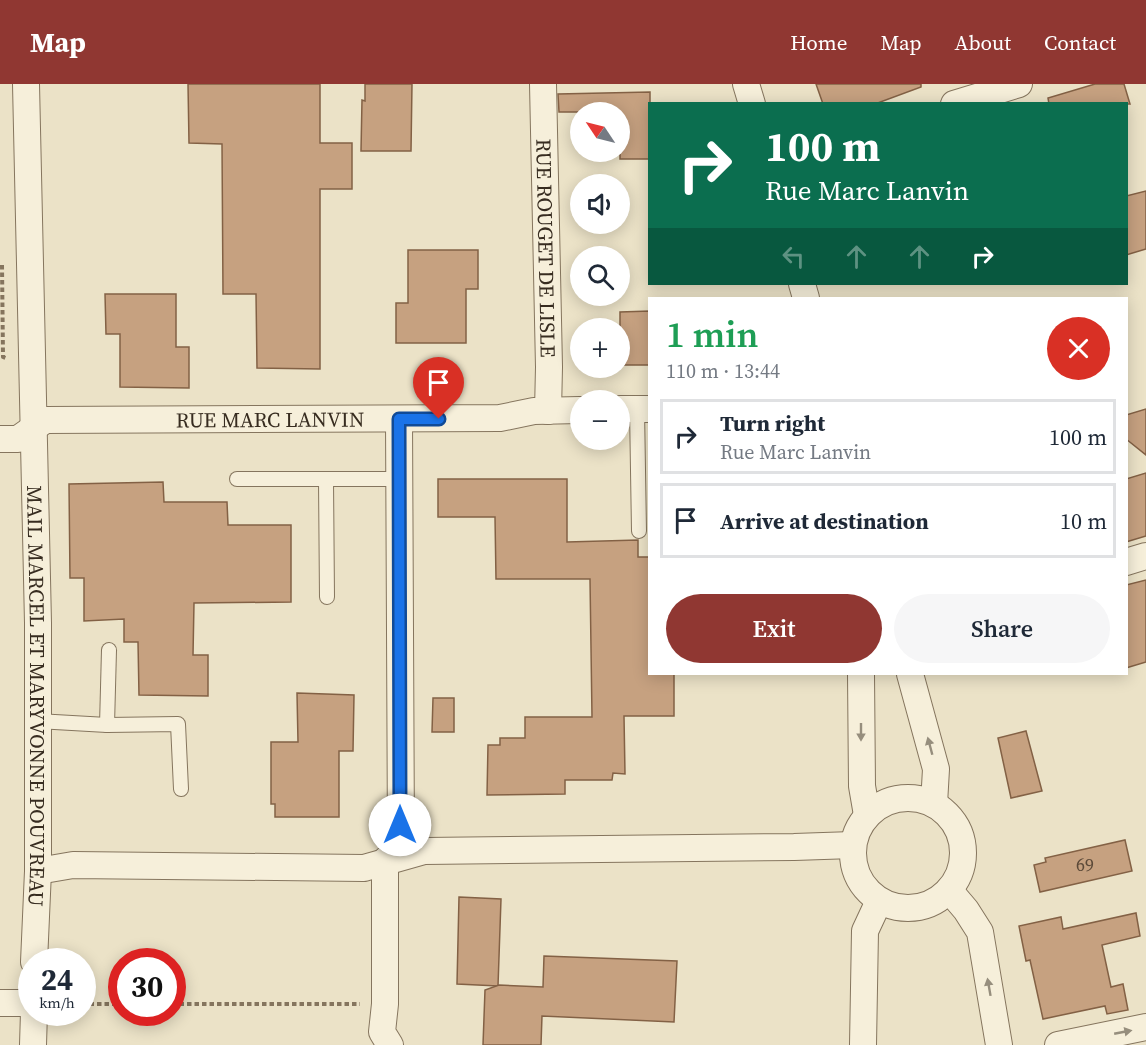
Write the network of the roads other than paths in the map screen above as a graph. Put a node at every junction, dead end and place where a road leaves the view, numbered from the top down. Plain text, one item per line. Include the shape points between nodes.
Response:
1 (26, 84) edge
2 (543, 84) edge
3 (746, 84) edge
4 (1019, 84) edge
5 (751, 102) edge
6 (960, 102) edge
7 (635, 409) edge
8 (570, 410) edge
9 (548, 411) junction
10 (399, 419) junction
11 (33, 430) junction
12 (0, 439) edge
13 (237, 479) dead end
14 (399, 479) junction
15 (326, 480) junction
16 (644, 493) edge
17 (639, 531) dead end
18 (1146, 556) edge
19 (1128, 561) edge
20 (327, 597) dead end
21 (109, 650) dead end
22 (861, 675) edge
23 (910, 675) edge
24 (37, 721) junction
25 (107, 725) junction
26 (181, 789) dead end
27 (934, 804) junction
28 (867, 815) junction
29 (853, 845) junction
30 (385, 861) junction
31 (38, 871) junction
32 (949, 890) junction
33 (879, 900) junction
34 (35, 948) edge
35 (0, 1003) edge
36 (18, 1003) edge
37 (34, 1026) edge
38 (1146, 1027) edge
39 (33, 1045) edge
40 (390, 1045) edge
41 (863, 1045) edge
42 (999, 1045) edge
43 (1058, 1045) edge

1 - 11 street, MAIL MARCEL ET MARYVONNE POUVREAU
2 - 9 street, RUE ROUGET DE LISLE
3 - 5 street
4 - 6 street
7 - 16 lane
8 - 9 street, RUE MARC LANVIN
9 - 10 street, RUE MARC LANVIN via 500,418
10 - 11 street, RUE MARC LANVIN via 45,420
10 - 14 street
11 - 12 street, RUE MARC LANVIN via 18,439
11 - 24 street, MAIL MARCEL ET MARYVONNE POUVREAU
13 - 15 lane
14 - 15 lane
14 - 30 street via 400,844
15 - 20 lane
16 - 17 lane
18 - 19 street
21 - 25 lane
22 -> 28 street via 862,786
27 -> 23 street via 936,769
24 - 25 lane
24 - 31 street, MAIL MARCEL ET MARYVONNE POUVREAU
25 - 26 lane via 178,724
27 - 28 street via 917,798 898,798
27 - 32 street via 948,813 963,843 963,860
28 - 29 street
29 - 30 street via 424,850
29 - 33 street via 857,877
30 - 31 street via 364,868 73,865
30 - 40 street via 382,1032
31 - 34 street, MAIL MARCEL ET MARYVONNE POUVREAU
32 - 33 street via 931,903 908,908 893,907
42 -> 32 street via 980,932
33 - 41 street via 865,931
35 - 36 street
37 - 39 street
43 -> 38 street

